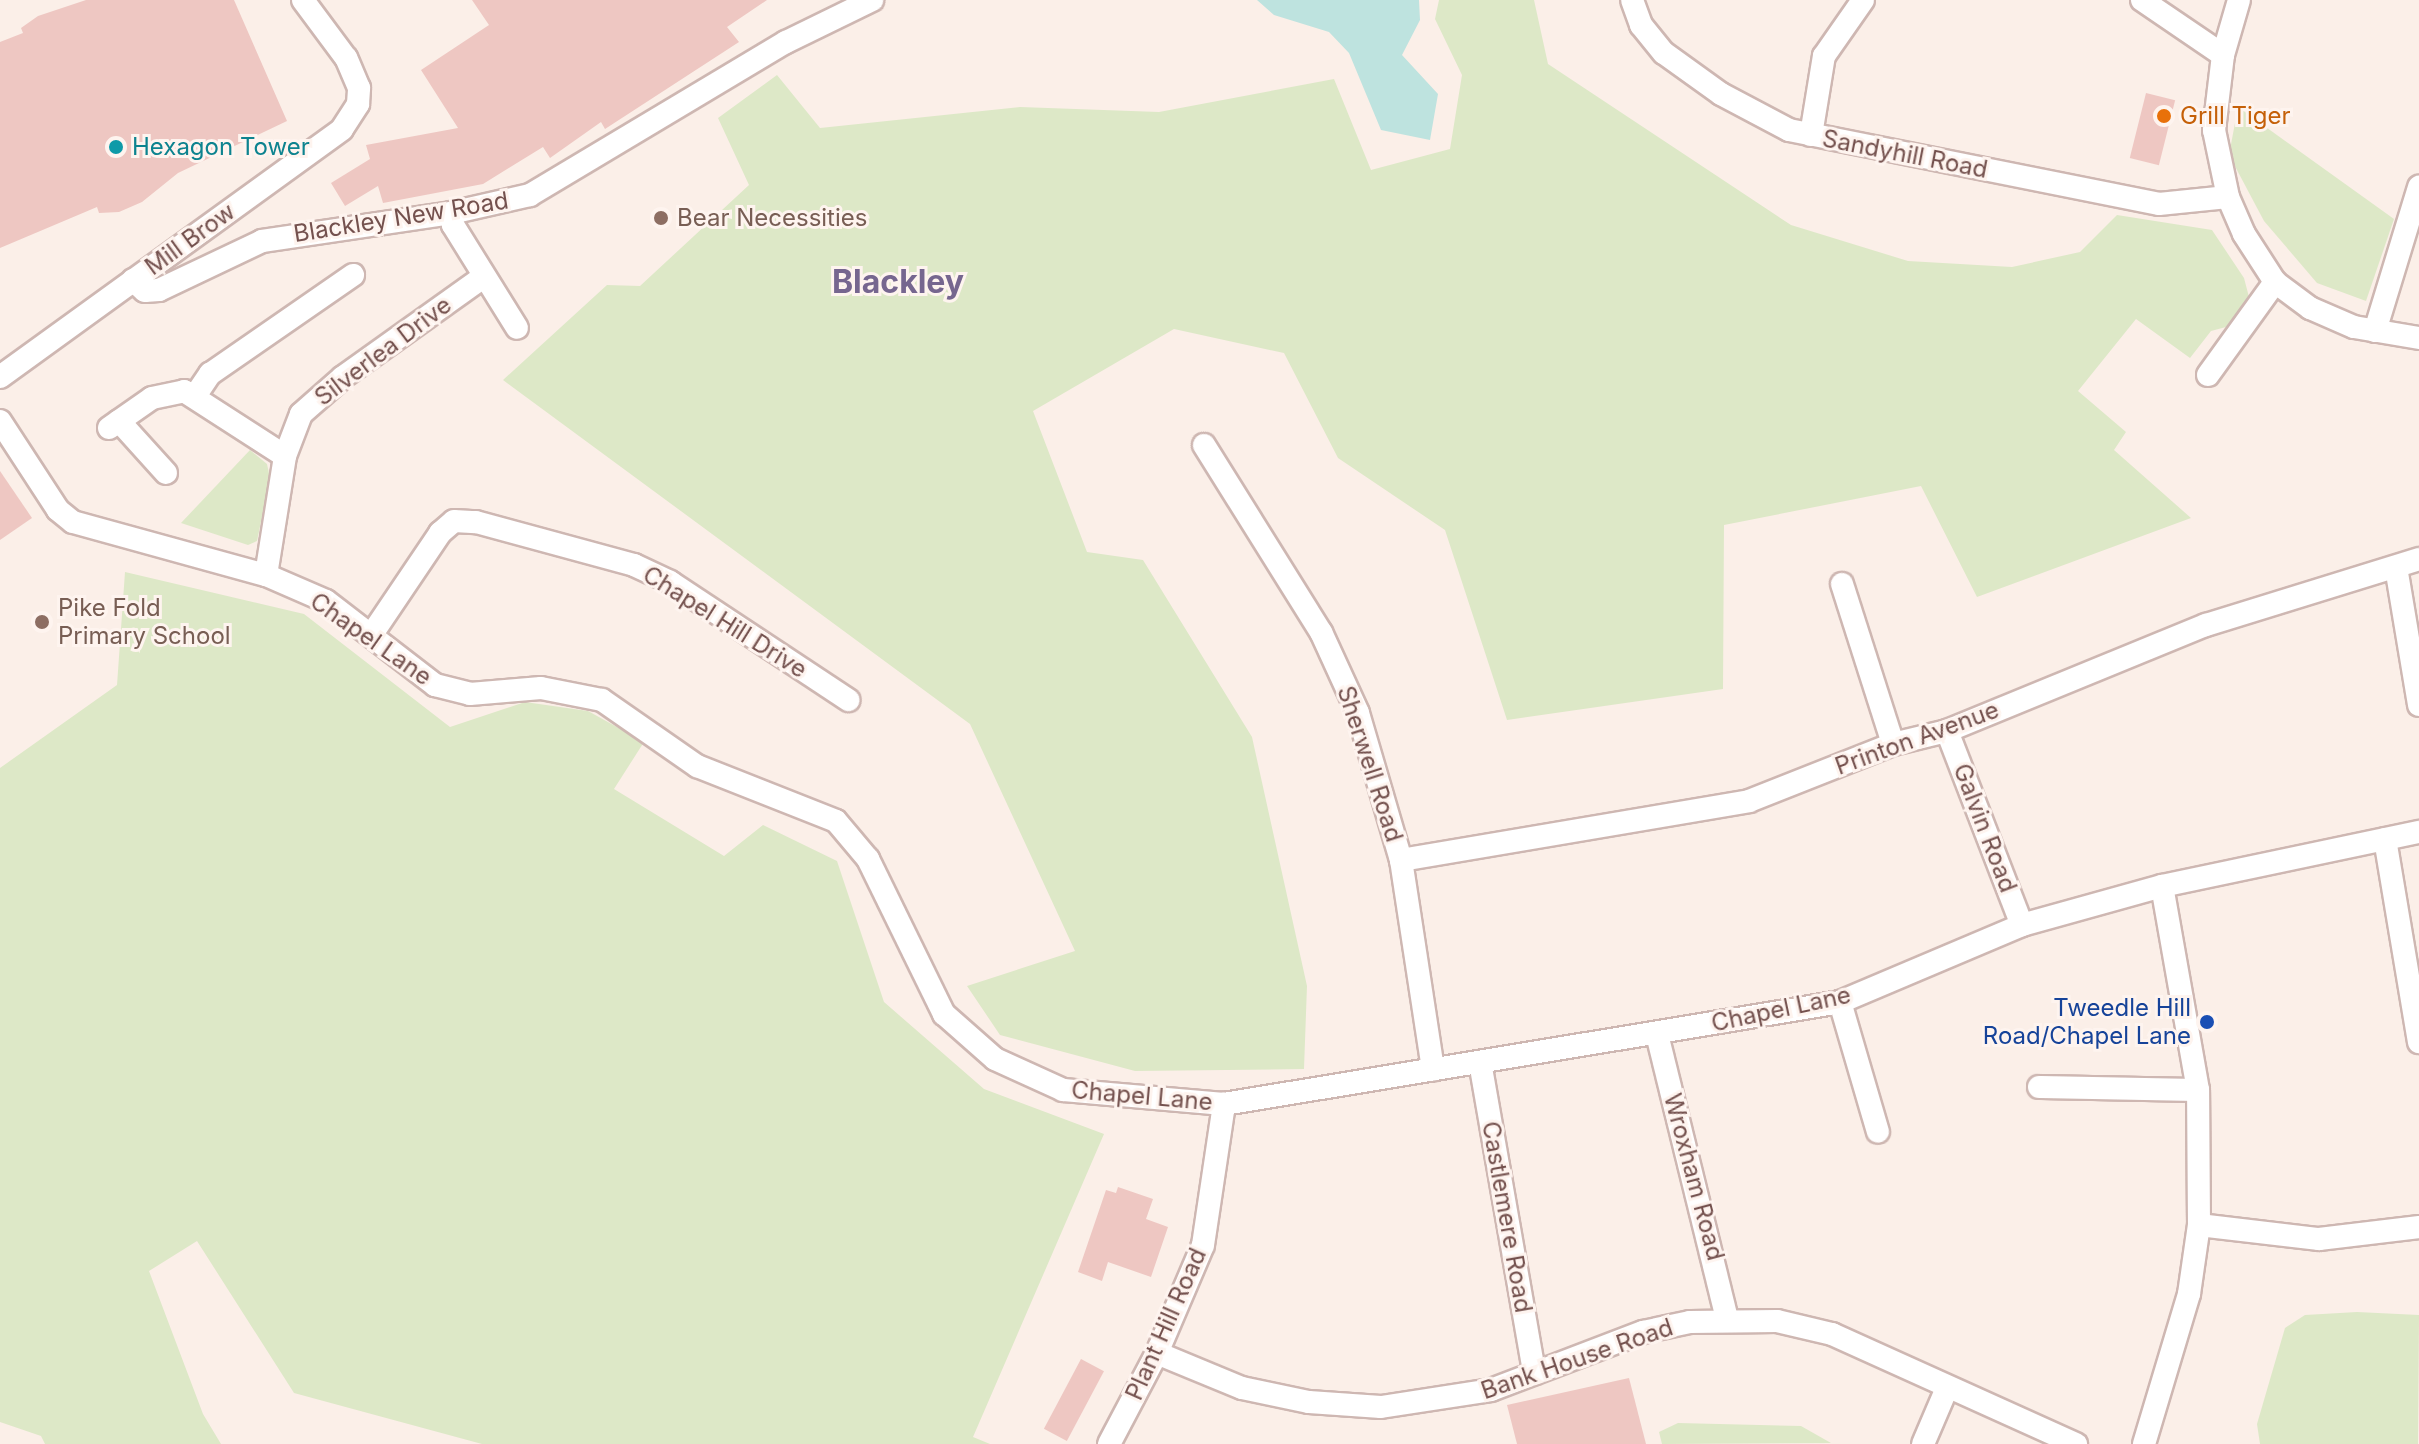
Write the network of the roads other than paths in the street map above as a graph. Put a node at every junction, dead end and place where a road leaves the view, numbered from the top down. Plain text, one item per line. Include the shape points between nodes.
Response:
1 (303, 0) edge
2 (872, 0) edge
3 (1632, 0) edge
4 (1863, 0) edge
5 (2142, 0) edge
6 (2239, 0) edge
7 (2223, 55) junction
8 (1811, 135) junction
9 (2419, 187) edge
10 (2228, 197) junction
11 (451, 213) junction
12 (353, 275) dead end
13 (483, 277) junction
14 (133, 280) junction
15 (2275, 282) junction
16 (517, 328) dead end
17 (2375, 331) junction
18 (2419, 338) edge
19 (2208, 375) dead end
20 (0, 377) edge
21 (195, 396) junction
22 (0, 421) edge
23 (1204, 445) dead end
24 (285, 456) junction
25 (166, 473) dead end
26 (2419, 559) edge
27 (2396, 567) junction
28 (266, 575) junction
29 (1842, 584) dead end
30 (372, 634) junction
31 (848, 700) dead end
32 (2419, 705) edge
33 (1947, 731) junction
34 (1893, 744) junction
35 (2419, 832) edge
36 (2385, 839) junction
37 (1401, 860) junction
38 (2162, 886) junction
39 (2022, 925) junction
40 (1840, 1002) junction
41 (1657, 1034) junction
42 (2419, 1042) edge
43 (1480, 1062) junction
44 (1433, 1070) junction
45 (2039, 1087) dead end
46 (2198, 1090) junction
47 (1224, 1104) junction
48 (1878, 1132) dead end
49 (2199, 1225) junction
50 (2419, 1227) edge
51 (1727, 1320) junction
52 (1157, 1353) junction
53 (1534, 1373) junction
54 (1947, 1388) junction
55 (1109, 1444) edge
56 (1923, 1444) edge
57 (2076, 1444) edge
58 (2144, 1444) edge

1 - 14 street, Mill Brow via 346,58 359,88 358,104 342,129
2 - 11 street, Blackley New Road via 786,42 530,195
3 - 8 street, Sandyhill Road via 1651,41 1679,65 1762,119
4 - 8 street via 1824,56
5 - 7 street
6 - 7 street
7 - 10 street via 2214,130
8 - 10 street, Sandyhill Road via 2159,204
9 - 17 street
10 - 15 street
11 - 13 street
11 - 14 street, Blackley New Road via 262,241 159,290 145,291
12 - 21 street via 210,374
13 - 16 street
13 - 24 street, Silverlea Drive via 314,401 301,414
14 - 20 street, Mill Brow
15 - 17 street via 2310,308
15 - 19 street
17 - 18 street
21 - 24 street
21 - 25 street via 184,391 161,394 114,424
22 - 28 street, Chapel Lane via 58,510 73,522
23 - 37 street, Sherwell Road via 1321,632 1358,713
24 - 28 street, Silverlea Drive
26 - 27 street, Printon Avenue
27 - 32 street
27 - 33 street, Printon Avenue via 2206,625
28 - 30 street, Chapel Lane via 326,601
29 - 34 street
30 - 31 street, Chapel Hill Drive via 440,533 454,521 476,522 658,577
30 - 47 street, Chapel Lane via 435,685 453,691 541,688 602,700 697,766 836,821 868,859 944,1014 995,1059 1063,1090 1151,1102
33 - 34 street, Printon Avenue
33 - 39 street, Galvin Road
34 - 37 street, Printon Avenue via 1749,801
35 - 36 street, Chapel Lane
36 - 38 street, Chapel Lane
36 - 42 street
37 - 44 street, Sherwell Road
38 - 39 street, Chapel Lane
38 - 46 street
39 - 40 street, Chapel Lane
40 - 41 street, Chapel Lane
40 - 48 street
41 - 43 street, Chapel Lane
41 - 51 street, Wroxham Road
43 - 44 street, Chapel Lane
43 - 53 street, Castlemere Road
44 - 47 street, Chapel Lane
45 - 46 street
46 - 49 street
47 - 52 street, Plant Hill Road via 1203,1245
49 - 50 street via 2319,1239
49 - 58 street via 2189,1294
51 - 53 street, Bank House Road via 1643,1332
51 - 54 street, Bank House Road via 1777,1321 1832,1334
52 - 53 street, Bank House Road via 1242,1388 1361,1408 1463,1397
52 - 55 street, Plant Hill Road
54 - 56 street
54 - 57 street, Bank House Road

